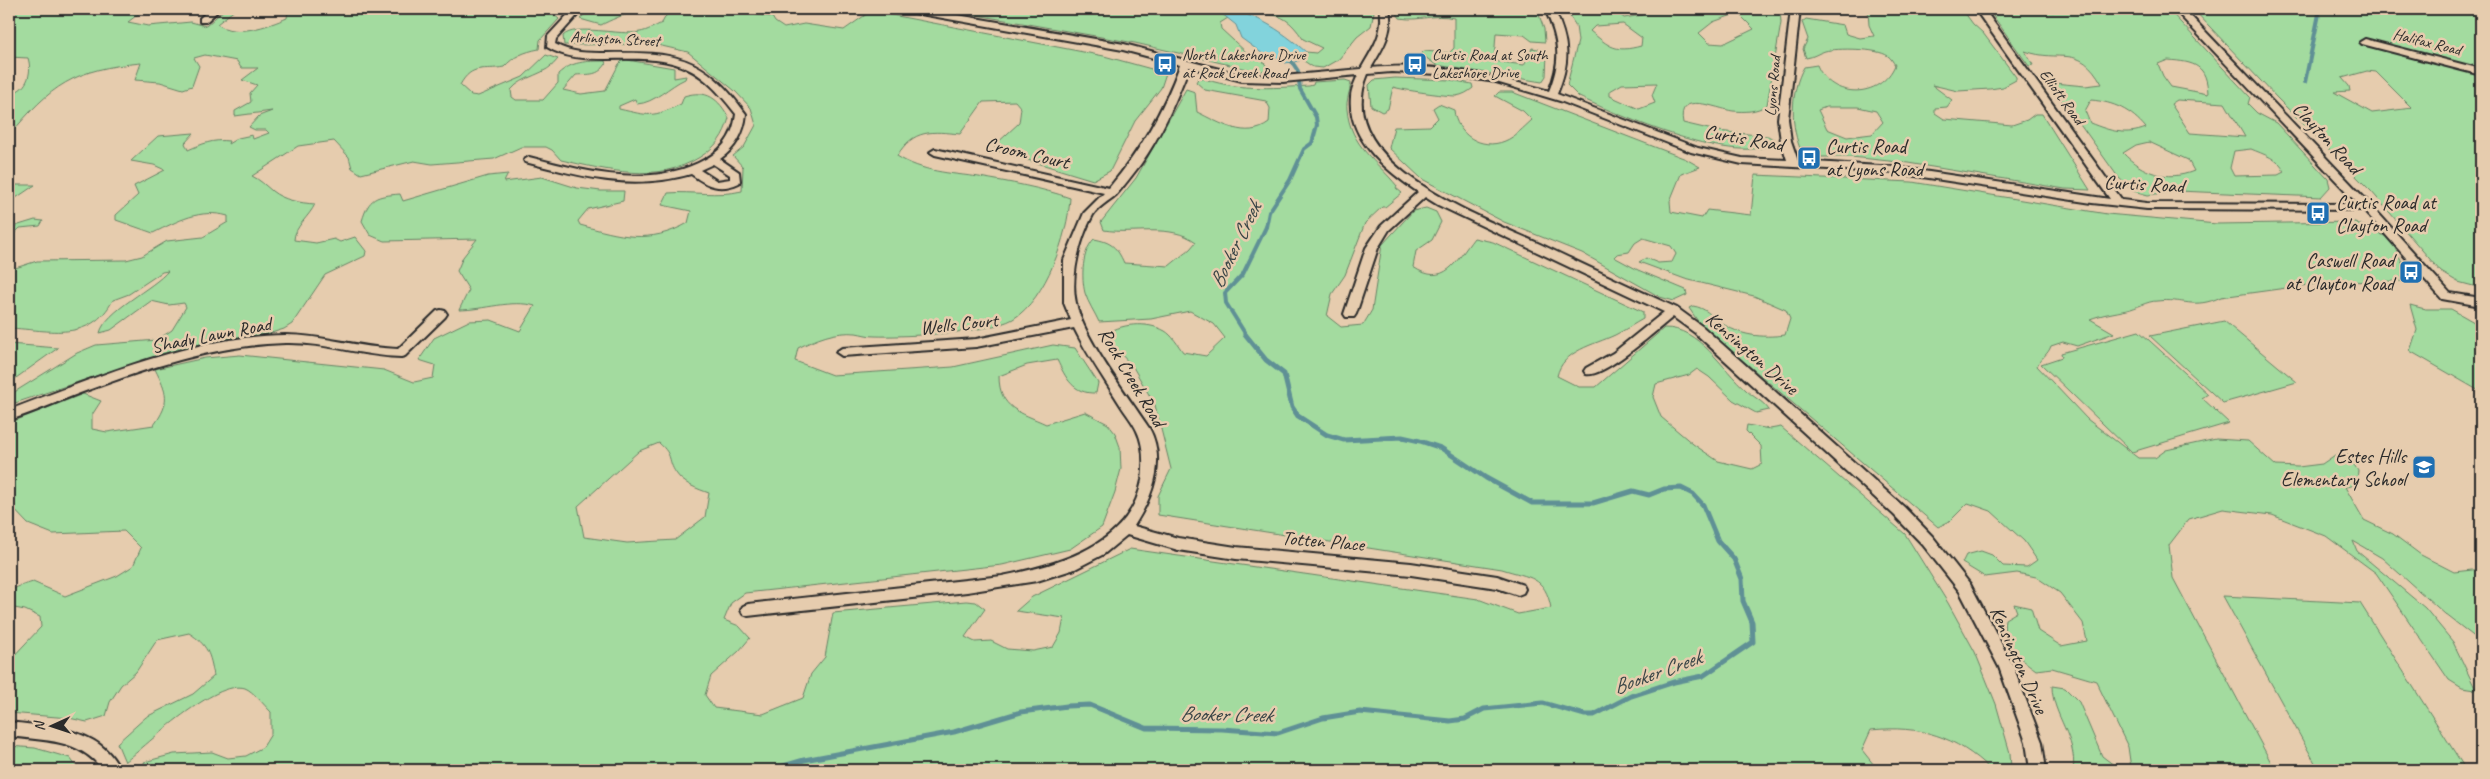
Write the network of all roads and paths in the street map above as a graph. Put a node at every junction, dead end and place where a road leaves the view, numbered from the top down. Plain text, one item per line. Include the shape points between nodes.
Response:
1 (215, 9) edge
2 (578, 9) edge
3 (909, 9) edge
4 (1385, 9) edge
5 (1550, 9) edge
6 (1796, 9) edge
7 (1980, 9) edge
8 (2179, 9) edge
9 (203, 20) dead end
10 (2365, 42) dead end
11 (1185, 64) junction
12 (1365, 70) junction
13 (2481, 72) edge
14 (1552, 95) junction
15 (934, 152) dead end
16 (529, 160) dead end
17 (714, 160) junction
18 (1794, 165) junction
19 (694, 171) junction
20 (1112, 192) junction
21 (1424, 192) junction
22 (2119, 203) junction
23 (2367, 207) junction
24 (2481, 302) edge
25 (1673, 312) junction
26 (441, 314) dead end
27 (1350, 314) dead end
28 (1078, 323) junction
29 (842, 352) dead end
30 (1590, 371) dead end
31 (9, 415) edge
32 (1124, 529) junction
33 (1518, 589) dead end
34 (748, 610) dead end
35 (9, 728) edge
36 (112, 770) edge
37 (2038, 770) edge

1 - 9 street
2 - 17 street, Arlington Street via 552,38 550,45 555,50 573,55 642,54 678,61 700,73 730,99 741,114 740,127 732,144
3 - 11 street, Curtis Road via 1124,47
4 - 12 street, Kensington Drive via 1386,27 1379,48
5 - 14 street via 1564,54 1562,73
6 - 18 street, Lyons Road via 1783,119
7 - 22 street, Elliott Road
8 - 23 street, Clayton Road
10 - 13 street, Halifax Road
11 - 12 street, Curtis Road via 1242,78 1283,79
11 - 20 street, Rock Creek Road via 1155,132 1136,163
12 - 14 street, Curtis Road via 1470,74
12 - 21 street, Kensington Drive via 1356,94 1355,110 1360,128 1379,155 1410,184
14 - 18 street, Curtis Road via 1719,157
15 - 20 street, Croom Court
16 - 19 street, Arlington Street via 612,178 642,181
17 - 19 street, Arlington Street
17 - 19 street via 735,174 735,181 725,186 714,185
18 - 22 street, Curtis Road via 1916,172
20 - 28 street, Rock Creek Road via 1089,213 1070,260 1070,303
21 - 25 street, Kensington Drive
21 - 27 street via 1385,228 1372,248
22 - 23 street, Curtis Road via 2147,206
23 - 24 street, Clayton Road via 2446,296
25 - 30 street via 1617,356
25 - 37 street, Kensington Drive via 1699,330 1794,414 1928,541 1965,588 2006,666 2034,742
26 - 31 street, Shady Lawn Road via 401,353 305,340 241,344 179,356
28 - 29 street, Wells Court via 976,343
28 - 32 street, Rock Creek Road via 1144,431 1149,446 1151,468 1144,496 1133,520
32 - 33 street, Totten Place via 1178,544 1236,553 1411,569 1497,582
32 - 34 street, Rock Creek Road via 1110,544 1077,562 1003,582
35 - 36 street via 68,736 99,753

